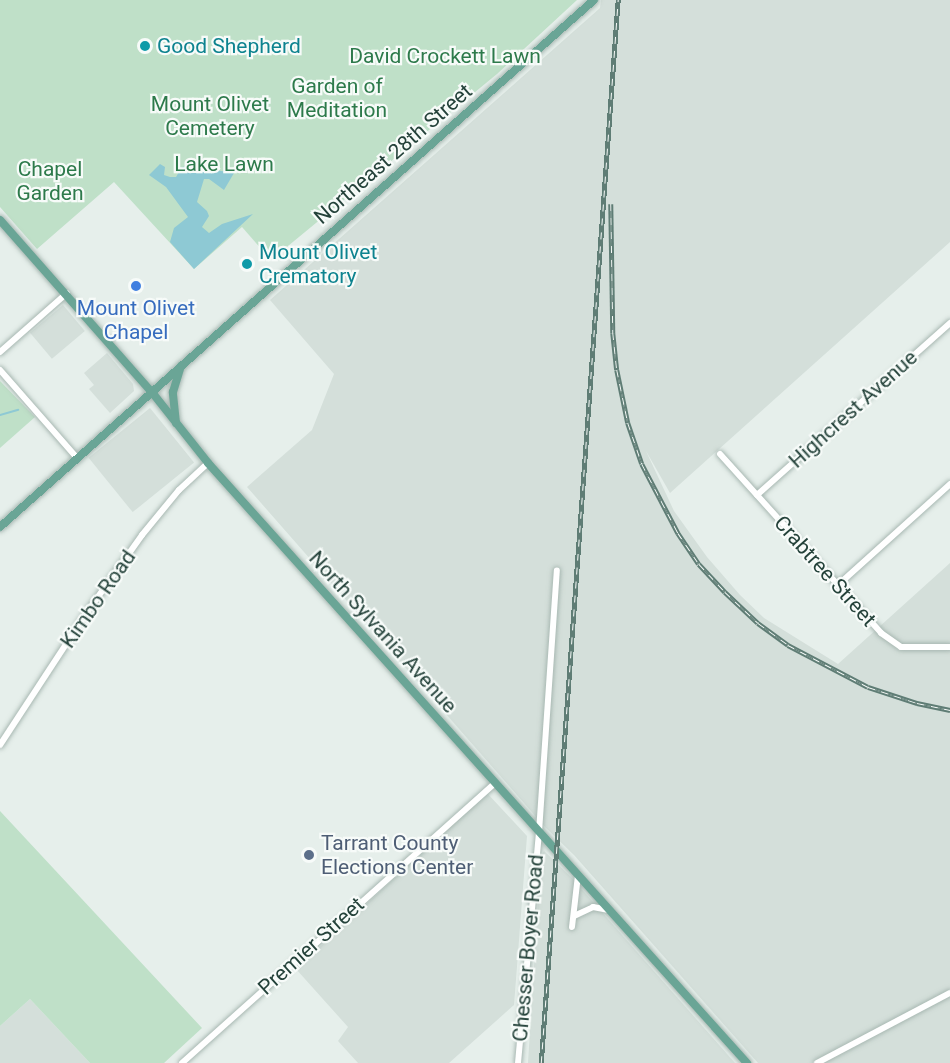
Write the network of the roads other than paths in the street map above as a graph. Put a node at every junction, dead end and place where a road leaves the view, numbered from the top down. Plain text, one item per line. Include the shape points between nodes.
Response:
1 (594, 0) edge
2 (0, 220) edge
3 (67, 293) junction
4 (950, 323) edge
5 (0, 352) edge
6 (182, 363) junction
7 (0, 370) edge
8 (151, 391) junction
9 (176, 424) junction
10 (720, 454) dead end
11 (77, 458) junction
12 (208, 464) junction
13 (950, 484) edge
14 (757, 495) junction
15 (2, 521) edge
16 (557, 571) dead end
17 (838, 585) junction
18 (950, 647) edge
19 (0, 745) edge
20 (495, 783) junction
21 (539, 832) junction
22 (578, 875) junction
23 (609, 910) junction
24 (573, 916) junction
25 (572, 927) dead end
26 (950, 993) edge
27 (182, 1063) edge
28 (518, 1063) edge
29 (747, 1063) edge
30 (817, 1063) edge

1 - 6 main road, Northeast 28th Street
2 - 3 main road, North Sylvania Avenue
3 - 5 street
3 - 8 main road, North Sylvania Avenue
4 - 14 street, Highcrest Avenue
6 - 8 main road, Northeast 28th Street
6 - 9 main road via 173,392
7 - 11 street
8 - 9 main road, North Sylvania Avenue
8 - 11 main road, Northeast 28th Street
9 - 12 main road, North Sylvania Avenue
10 - 14 street, Crabtree Street
11 - 15 main road, Northeast 28th Street
12 - 19 street, Kimbo Road via 179,490 142,535
12 - 20 main road, North Sylvania Avenue
13 - 17 street
14 - 17 street, Crabtree Street
16 - 21 street
17 - 18 street, Crabtree Street via 880,633 895,644 914,649
20 - 21 main road, North Sylvania Avenue
20 - 27 street, Premier Street
21 - 22 main road, North Sylvania Avenue
21 - 28 street, Chesser Boyer Road
22 - 23 main road, North Sylvania Avenue
22 - 24 street
23 - 24 street via 593,907
23 - 29 main road, North Sylvania Avenue
24 - 25 street
26 - 30 street

